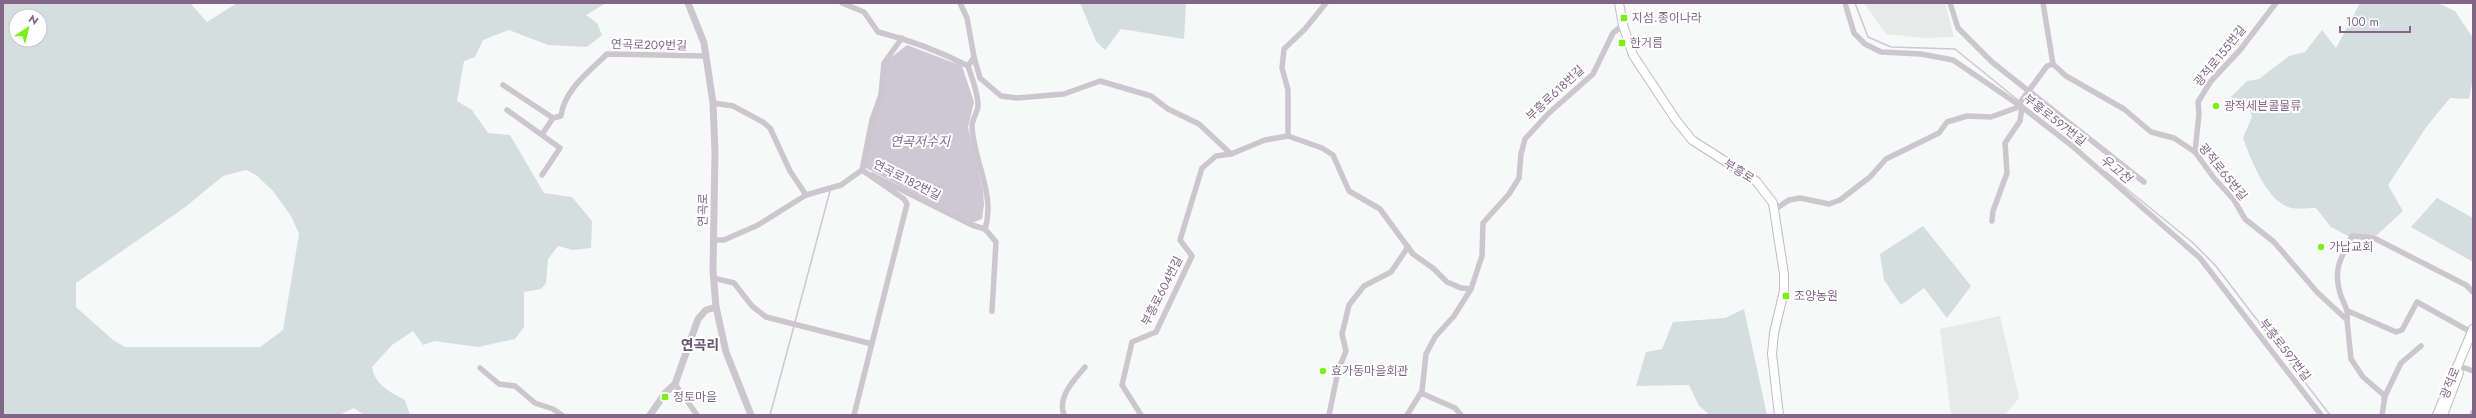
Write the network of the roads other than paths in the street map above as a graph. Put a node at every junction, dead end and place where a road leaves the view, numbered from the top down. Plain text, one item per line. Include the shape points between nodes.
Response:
1 (688, 3) edge
2 (842, 3) edge
3 (960, 3) edge
4 (1326, 3) edge
5 (1619, 3) edge
6 (1845, 3) edge
7 (1950, 3) edge
8 (2042, 3) edge
9 (2276, 3) edge
10 (1623, 25) junction
11 (902, 38) junction
12 (706, 56) junction
13 (974, 57) junction
14 (2053, 64) junction
15 (968, 66) junction
16 (503, 85) dead end
17 (2029, 90) junction
18 (714, 103) junction
19 (2020, 105) junction
20 (507, 110) dead end
21 (553, 118) junction
22 (543, 134) junction
23 (1288, 136) junction
24 (2195, 152) junction
25 (1231, 154) junction
26 (862, 170) junction
27 (542, 175) dead end
28 (2144, 182) dead end
29 (806, 195) junction
30 (1774, 210) junction
31 (1992, 221) dead end
32 (985, 229) junction
33 (713, 240) junction
34 (1408, 247) junction
35 (713, 278) junction
36 (1471, 289) junction
37 (2473, 292) edge
38 (716, 307) junction
39 (992, 311) dead end
40 (2348, 311) junction
41 (2347, 320) junction
42 (2472, 330) edge
43 (872, 344) junction
44 (2473, 344) edge
45 (2421, 346) dead end
46 (1085, 367) dead end
47 (2462, 367) junction
48 (480, 368) dead end
49 (2473, 371) edge
50 (674, 384) junction
51 (1421, 393) junction
52 (2384, 398) junction
53 (2473, 412) edge
54 (562, 415) edge
55 (650, 415) edge
56 (697, 415) edge
57 (750, 415) edge
58 (854, 415) edge
59 (1064, 415) edge
60 (1141, 415) edge
61 (1329, 415) edge
62 (1407, 415) edge
63 (1461, 415) edge
64 (1779, 415) edge
65 (2321, 415) edge
66 (2382, 415) edge
67 (2437, 415) edge
68 (2443, 415) edge
69 (2472, 415) edge

1 - 12 street, 연곡로 via 704,43
2 - 11 street via 864,12 878,32
3 - 13 street via 967,18
4 - 23 street via 1305,29 1284,49 1282,68 1288,90
5 - 10 main road, 부흥로
6 - 19 street, 부흥로597번길 via 1854,33 1865,44 1881,52 1921,54 1953,60
7 - 17 street via 1958,28 1992,62
8 - 14 street
9 - 24 street, 광적로155번길 via 2240,50 2211,82 2198,102
10 - 30 main road, 부흥로 via 1632,55 1692,140 1756,181 1773,203
10 - 36 street, 부흥로618번길 via 1613,33 1593,74 1549,112 1525,139 1518,178 1509,194 1483,223 1482,256
11 - 15 street via 941,52
11 - 26 street via 884,63 881,95 872,120
12 - 18 street, 연곡로
12 - 21 street, 연곡로209번길 via 607,54 579,81 563,103 561,116
13 - 15 street
13 - 25 street via 980,78 1000,96 1017,98 1064,94 1100,81 1151,96 1168,109 1199,124
14 - 17 street via 2047,66
14 - 24 street, 광적로65번길 via 2066,76 2124,109 2151,132 2174,138
15 - 32 street via 978,106 972,125 985,184
16 - 21 street
17 - 19 street
17 - 28 street
18 - 29 street via 733,106 770,128 790,171
18 - 33 street, 연곡로
19 - 30 street via 1991,117 1967,116 1947,122 1939,132 1886,159 1870,177 1840,200 1829,204 1800,198 1790,200
19 - 31 street via 2020,121 2005,143 2007,173 1993,211
19 - 65 street, 부흥로597번길 via 2071,145 2200,258
20 - 22 street
21 - 22 street, 연곡로209번길
22 - 27 street via 560,148
23 - 25 street, 부흥로604번길 via 1265,140
23 - 34 street via 1322,148 1333,155 1349,190 1380,209
24 - 41 street, 광적로65번길 via 2234,200 2245,219 2274,242 2307,282
25 - 60 street, 부흥로604번길 via 1216,156 1202,168 1180,240 1192,256 1156,332 1132,342 1122,385
26 - 29 street, 연곡로182번길 via 835,187
26 - 32 street, 연곡로182번길 via 972,225
26 - 43 street via 904,198 907,204
29 - 33 street, 연곡로182번길 via 758,225 724,240
30 - 64 main road, 부흥로 via 1784,274 1784,291 1772,354
32 - 39 street via 996,242
33 - 35 street, 연곡로
34 - 36 street via 1447,282
34 - 61 street via 1392,272 1364,286 1349,305 1342,334 1346,351 1338,371
35 - 38 street, 연곡로
35 - 43 street via 731,281 752,306 766,317
36 - 51 street, 부흥로618번길 via 1454,316 1435,337 1426,354
37 - 40 street via 2466,285 2374,238 2352,236 2336,268 2340,292
38 - 50 street via 706,310 698,319
38 - 57 street, 연곡로 via 726,352
40 - 41 street
40 - 42 street via 2396,332 2402,330 2417,302
41 - 52 street via 2351,359 2362,376
42 - 67 main road, 광적로
43 - 58 street
44 - 47 main road, 광적로
45 - 52 street via 2401,363
46 - 59 street via 1070,384 1062,404
47 - 49 street
47 - 68 main road, 광적로
48 - 54 street via 499,384 516,386 535,403
50 - 55 street
50 - 56 street
51 - 62 street, 부흥로618번길
51 - 63 street via 1456,408
52 - 66 street
53 - 69 street

